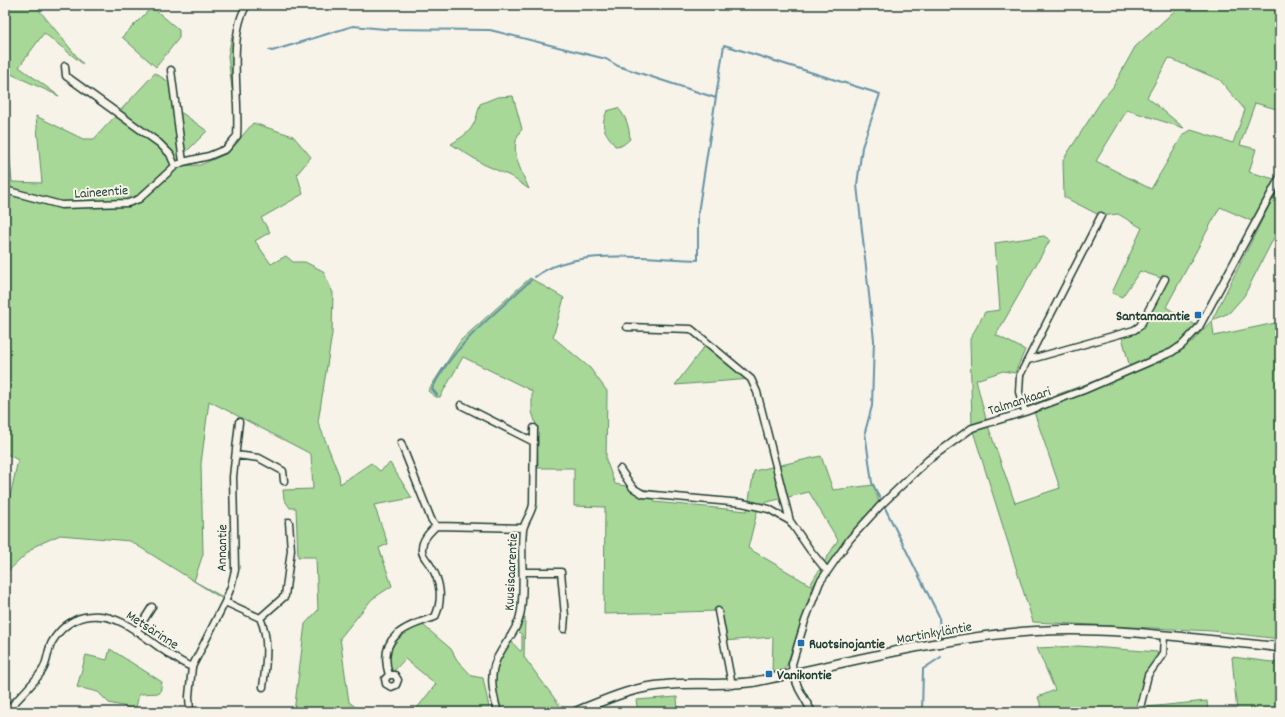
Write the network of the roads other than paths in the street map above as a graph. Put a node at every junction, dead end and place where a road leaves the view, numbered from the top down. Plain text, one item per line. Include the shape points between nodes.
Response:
1 (246, 5) edge
2 (65, 66) dead end
3 (171, 70) dead end
4 (183, 162) junction
5 (175, 166) junction
6 (1280, 177) edge
7 (5, 190) edge
8 (1101, 216) dead end
9 (1165, 279) dead end
10 (627, 327) dead end
11 (1028, 360) junction
12 (461, 405) dead end
13 (1025, 412) junction
14 (240, 422) dead end
15 (534, 428) dead end
16 (534, 442) junction
17 (401, 443) dead end
18 (236, 455) junction
19 (620, 469) dead end
20 (284, 481) dead end
21 (790, 520) junction
22 (289, 522) dead end
23 (436, 526) junction
24 (524, 528) junction
25 (827, 571) junction
26 (523, 572) junction
27 (225, 602) junction
28 (152, 607) dead end
29 (718, 611) dead end
30 (260, 618) junction
31 (564, 629) dead end
32 (136, 632) junction
33 (1164, 636) junction
34 (1280, 648) edge
35 (192, 667) junction
36 (793, 674) junction
37 (389, 675) dead end
38 (732, 685) junction
39 (263, 687) dead end
40 (6, 712) edge
41 (190, 712) edge
42 (498, 712) edge
43 (574, 712) edge
44 (812, 712) edge
45 (985, 712) edge
46 (994, 712) edge
47 (1139, 712) edge

1 - 4 street, Laineentie via 237,37 237,136 226,149
2 - 5 street via 66,76 159,143 170,154
3 - 4 street
4 - 5 street, Laineentie
5 - 7 street, Laineentie via 139,199 128,203 61,205
6 - 13 street, Talmankaari via 1198,327 1182,345 1172,352 1084,390
8 - 11 street
9 - 11 street via 1140,326 1134,330
10 - 21 street via 691,329 751,379 757,392
11 - 13 street via 1020,375 1019,392
12 - 16 street
13 - 25 street, Talmankaari via 972,428 928,460 880,506 850,539
14 - 18 street, Annantie
15 - 16 street, Kuusisaarentie
16 - 24 street, Kuusisaarentie via 533,504
17 - 23 street
18 - 20 street via 259,458 283,471
18 - 27 street, Annantie via 233,478 234,570
19 - 21 street via 633,488 643,494 742,503 769,509
21 - 25 street
22 - 30 street via 291,550 285,596
23 - 24 street
23 - 37 street via 426,536 421,547 440,585 438,609 435,617 409,625 390,642 385,658
24 - 26 street, Kuusisaarentie
25 - 36 street, Talmankaari via 805,621 793,660
26 - 31 street via 561,572
26 - 42 street, Kuusisaarentie via 519,622 499,654 493,671 492,683
27 - 30 street
27 - 35 street, Annantie
28 - 32 street
29 - 38 street
30 - 39 street via 266,630
32 - 35 street, Metsärinne
32 - 40 street, Metsärinne via 109,617 97,615 80,617 70,623 61,629 51,643 42,670
33 - 34 street, Martinkyläntie
33 - 36 street, Martinkyläntie via 1086,630 1036,631 911,648
33 - 47 street via 1163,654 1148,674
35 - 41 street, Annantie
36 - 38 street, Martinkyläntie
36 - 44 street
38 - 43 street, Martinkyläntie via 680,684 646,687 616,695
45 - 46 street

